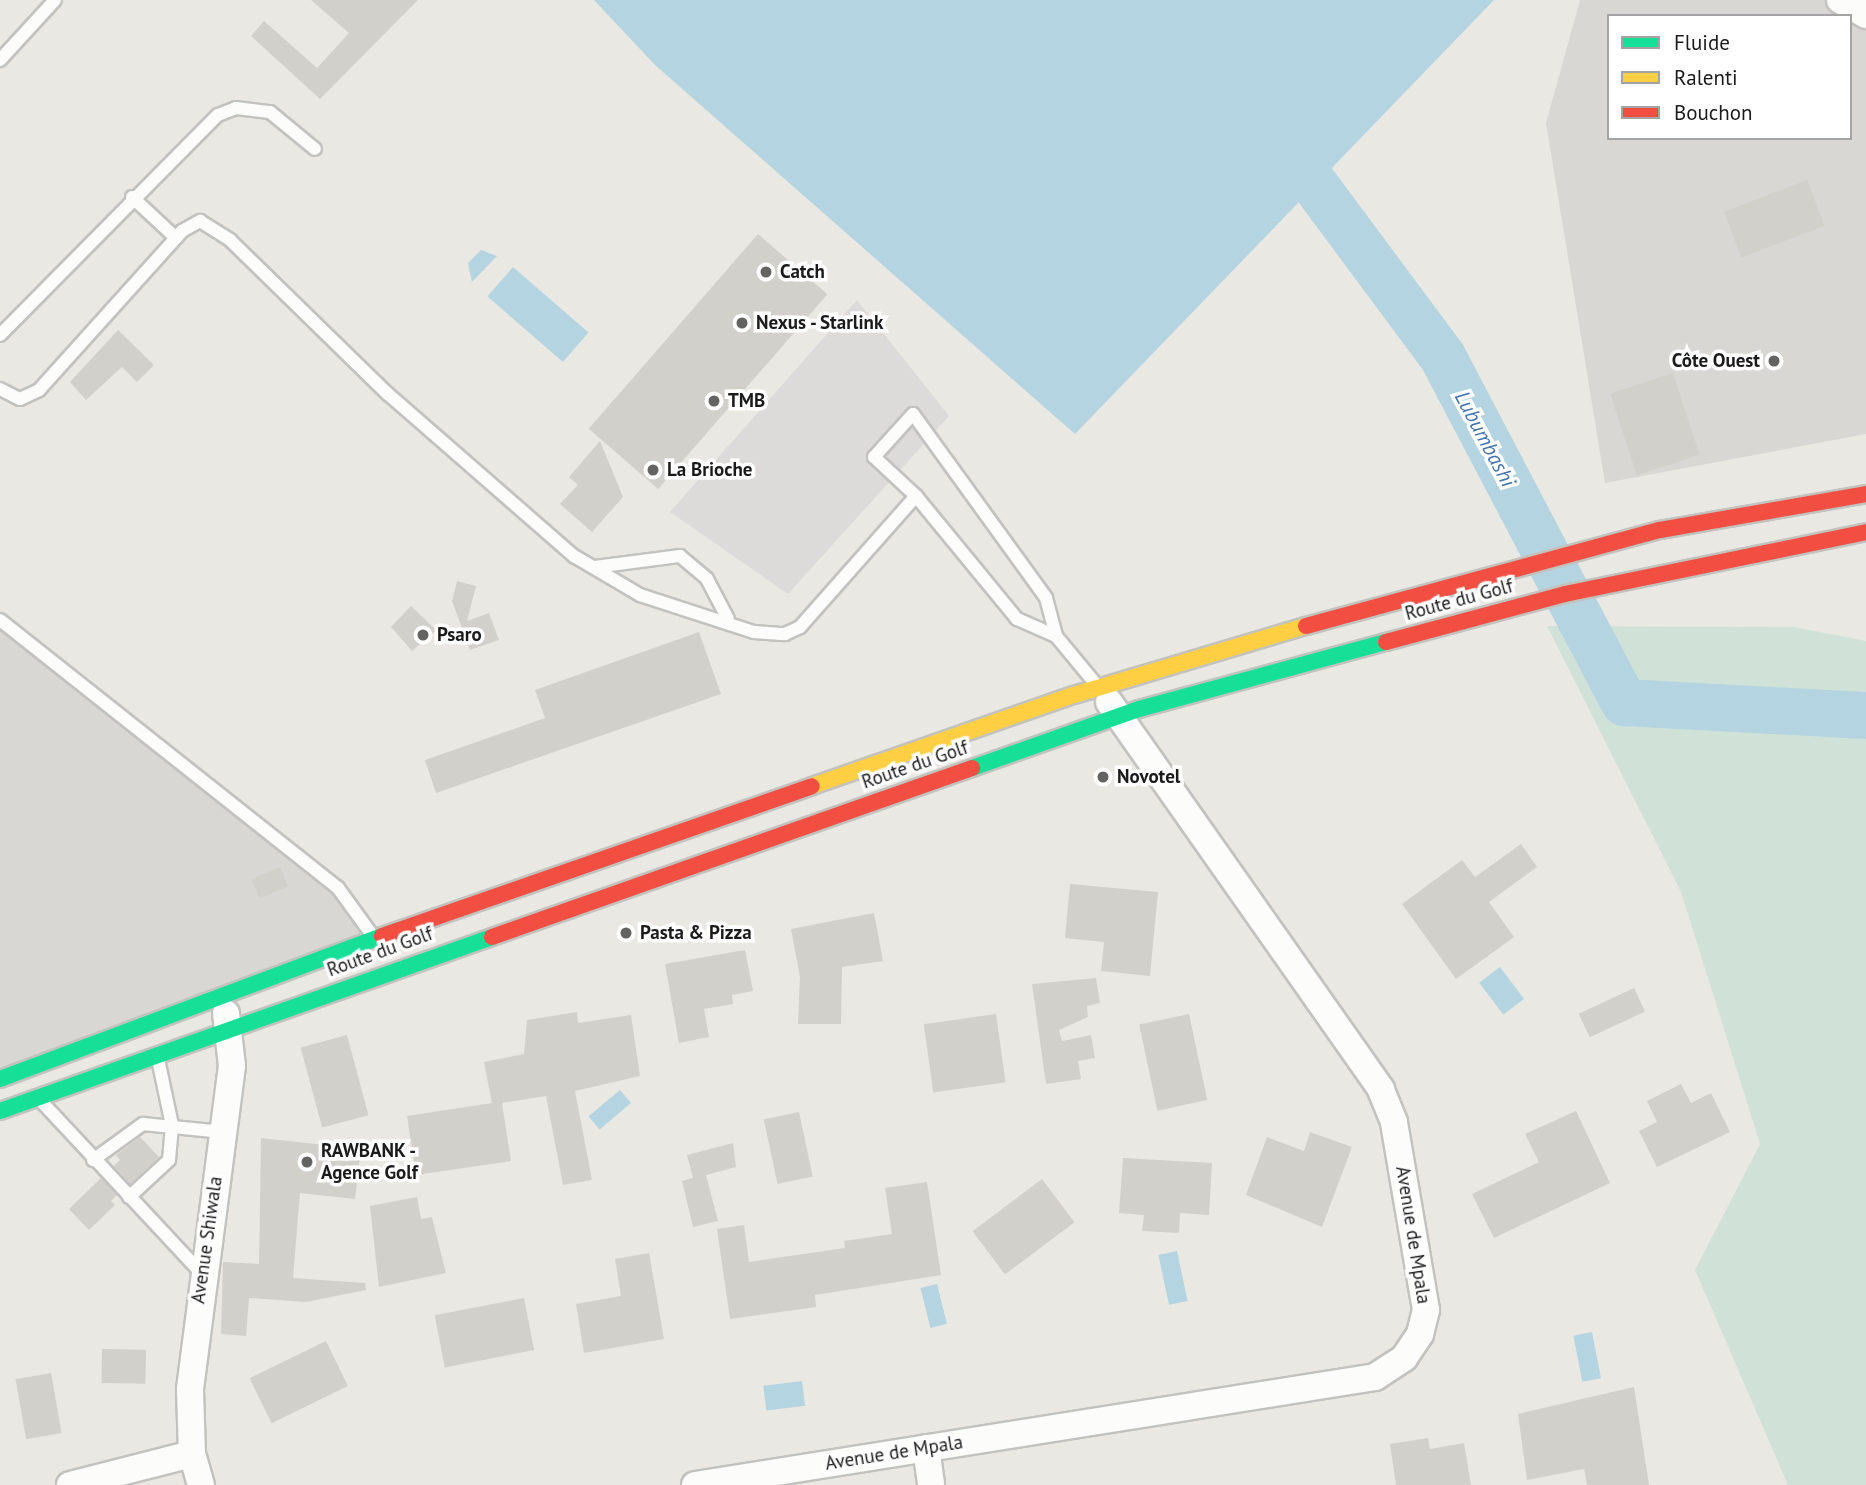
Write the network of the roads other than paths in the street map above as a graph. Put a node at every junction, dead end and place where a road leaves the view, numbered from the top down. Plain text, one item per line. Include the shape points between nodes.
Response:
1 (55, 0) edge
2 (1840, 0) edge
3 (1866, 15) edge
4 (0, 60) edge
5 (315, 149) dead end
6 (132, 197) junction
7 (176, 238) junction
8 (0, 335) edge
9 (0, 389) edge
10 (1866, 494) edge
11 (916, 496) junction
12 (1866, 532) edge
13 (595, 567) junction
14 (728, 619) junction
15 (0, 620) edge
16 (1056, 636) junction
17 (1098, 687) junction
18 (1119, 716) junction
19 (373, 939) junction
20 (385, 972) junction
21 (219, 998) junction
22 (232, 1028) junction
23 (157, 1055) junction
24 (0, 1079) edge
25 (39, 1097) junction
26 (0, 1111) edge
27 (172, 1125) junction
28 (223, 1132) junction
29 (93, 1160) junction
30 (129, 1197) junction
31 (202, 1273) junction
32 (926, 1448) junction
33 (192, 1454) junction
34 (70, 1485) edge
35 (201, 1485) edge
36 (695, 1485) edge
37 (931, 1485) edge

1 - 4 lane
2 - 3 street
5 - 6 lane via 270,112 236,108 196,134
6 - 7 lane
6 - 8 lane
7 - 9 lane via 39,390 20,399
7 - 13 lane via 190,225 209,222 388,394
10 - 17 main road via 1510,566
11 - 14 lane via 800,627 770,635
11 - 16 lane via 1017,619
11 - 16 lane via 874,457 913,414 1046,598
12 - 18 main road, Route du Golf via 1520,605
13 - 14 lane via 640,595
13 - 14 lane via 680,556 707,579
15 - 19 lane via 338,888
16 - 17 lane
17 - 18 street, Avenue de Mpala
17 - 19 main road
18 - 20 main road, Route du Golf
18 - 32 street, Avenue de Mpala via 1381,1089 1394,1122 1426,1310 1404,1358 1375,1377
19 - 20 main road
19 - 21 main road
20 - 22 main road, Route du Golf
21 - 22 street, Avenue Shiwala
21 - 24 main road
22 - 23 main road, Route du Golf
22 - 28 street, Avenue Shiwala
23 - 25 main road, Route du Golf
23 - 27 lane
25 - 26 main road, Route du Golf
25 - 29 lane
27 - 28 lane
27 - 29 lane via 143,1124
27 - 30 lane via 169,1160
28 - 31 street, Avenue Shiwala
29 - 30 lane
30 - 31 lane
31 - 33 street, Avenue Shiwala via 190,1389
32 - 36 street, Avenue de Mpala
32 - 37 street
33 - 34 street
33 - 35 street, Avenue Shiwala

